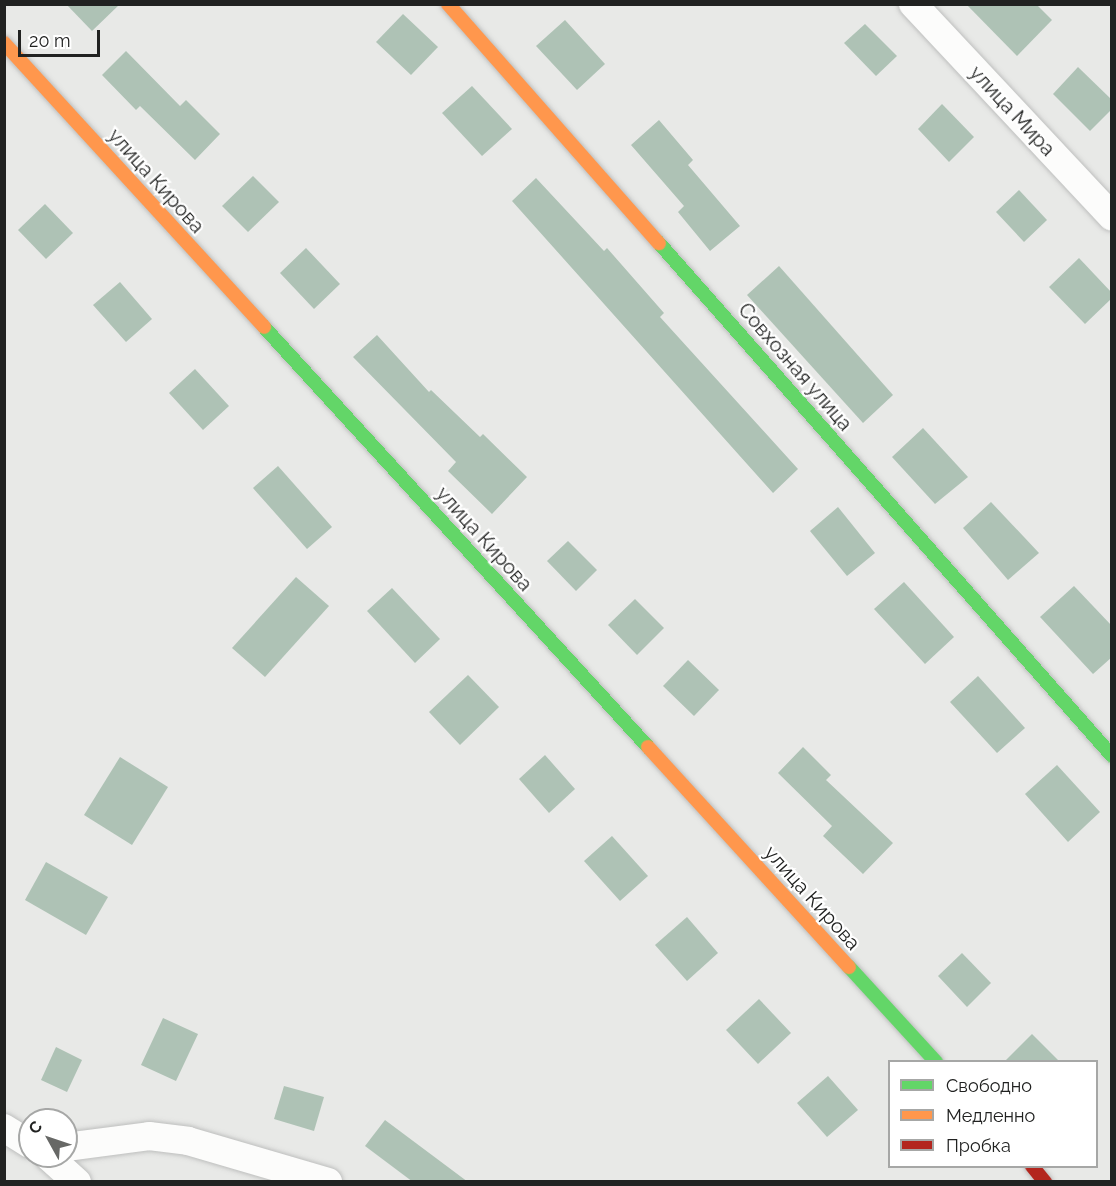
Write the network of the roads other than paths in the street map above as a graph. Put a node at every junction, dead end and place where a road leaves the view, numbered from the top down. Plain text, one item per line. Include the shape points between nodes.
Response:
1 (448, 4) edge
2 (913, 4) edge
3 (4, 43) edge
4 (1112, 217) edge
5 (1112, 756) edge
6 (934, 1060) edge
7 (4, 1128) edge
8 (18, 1136) edge
9 (78, 1145) edge
10 (62, 1168) edge
11 (1033, 1168) edge
12 (78, 1182) edge
13 (328, 1182) edge
14 (1046, 1182) edge

1 - 5 street, Совхозная улица
2 - 4 street, улица Мира
3 - 6 street, улица Кирова
7 - 8 street
9 - 13 street via 149,1136 200,1144
10 - 12 street
11 - 14 street

